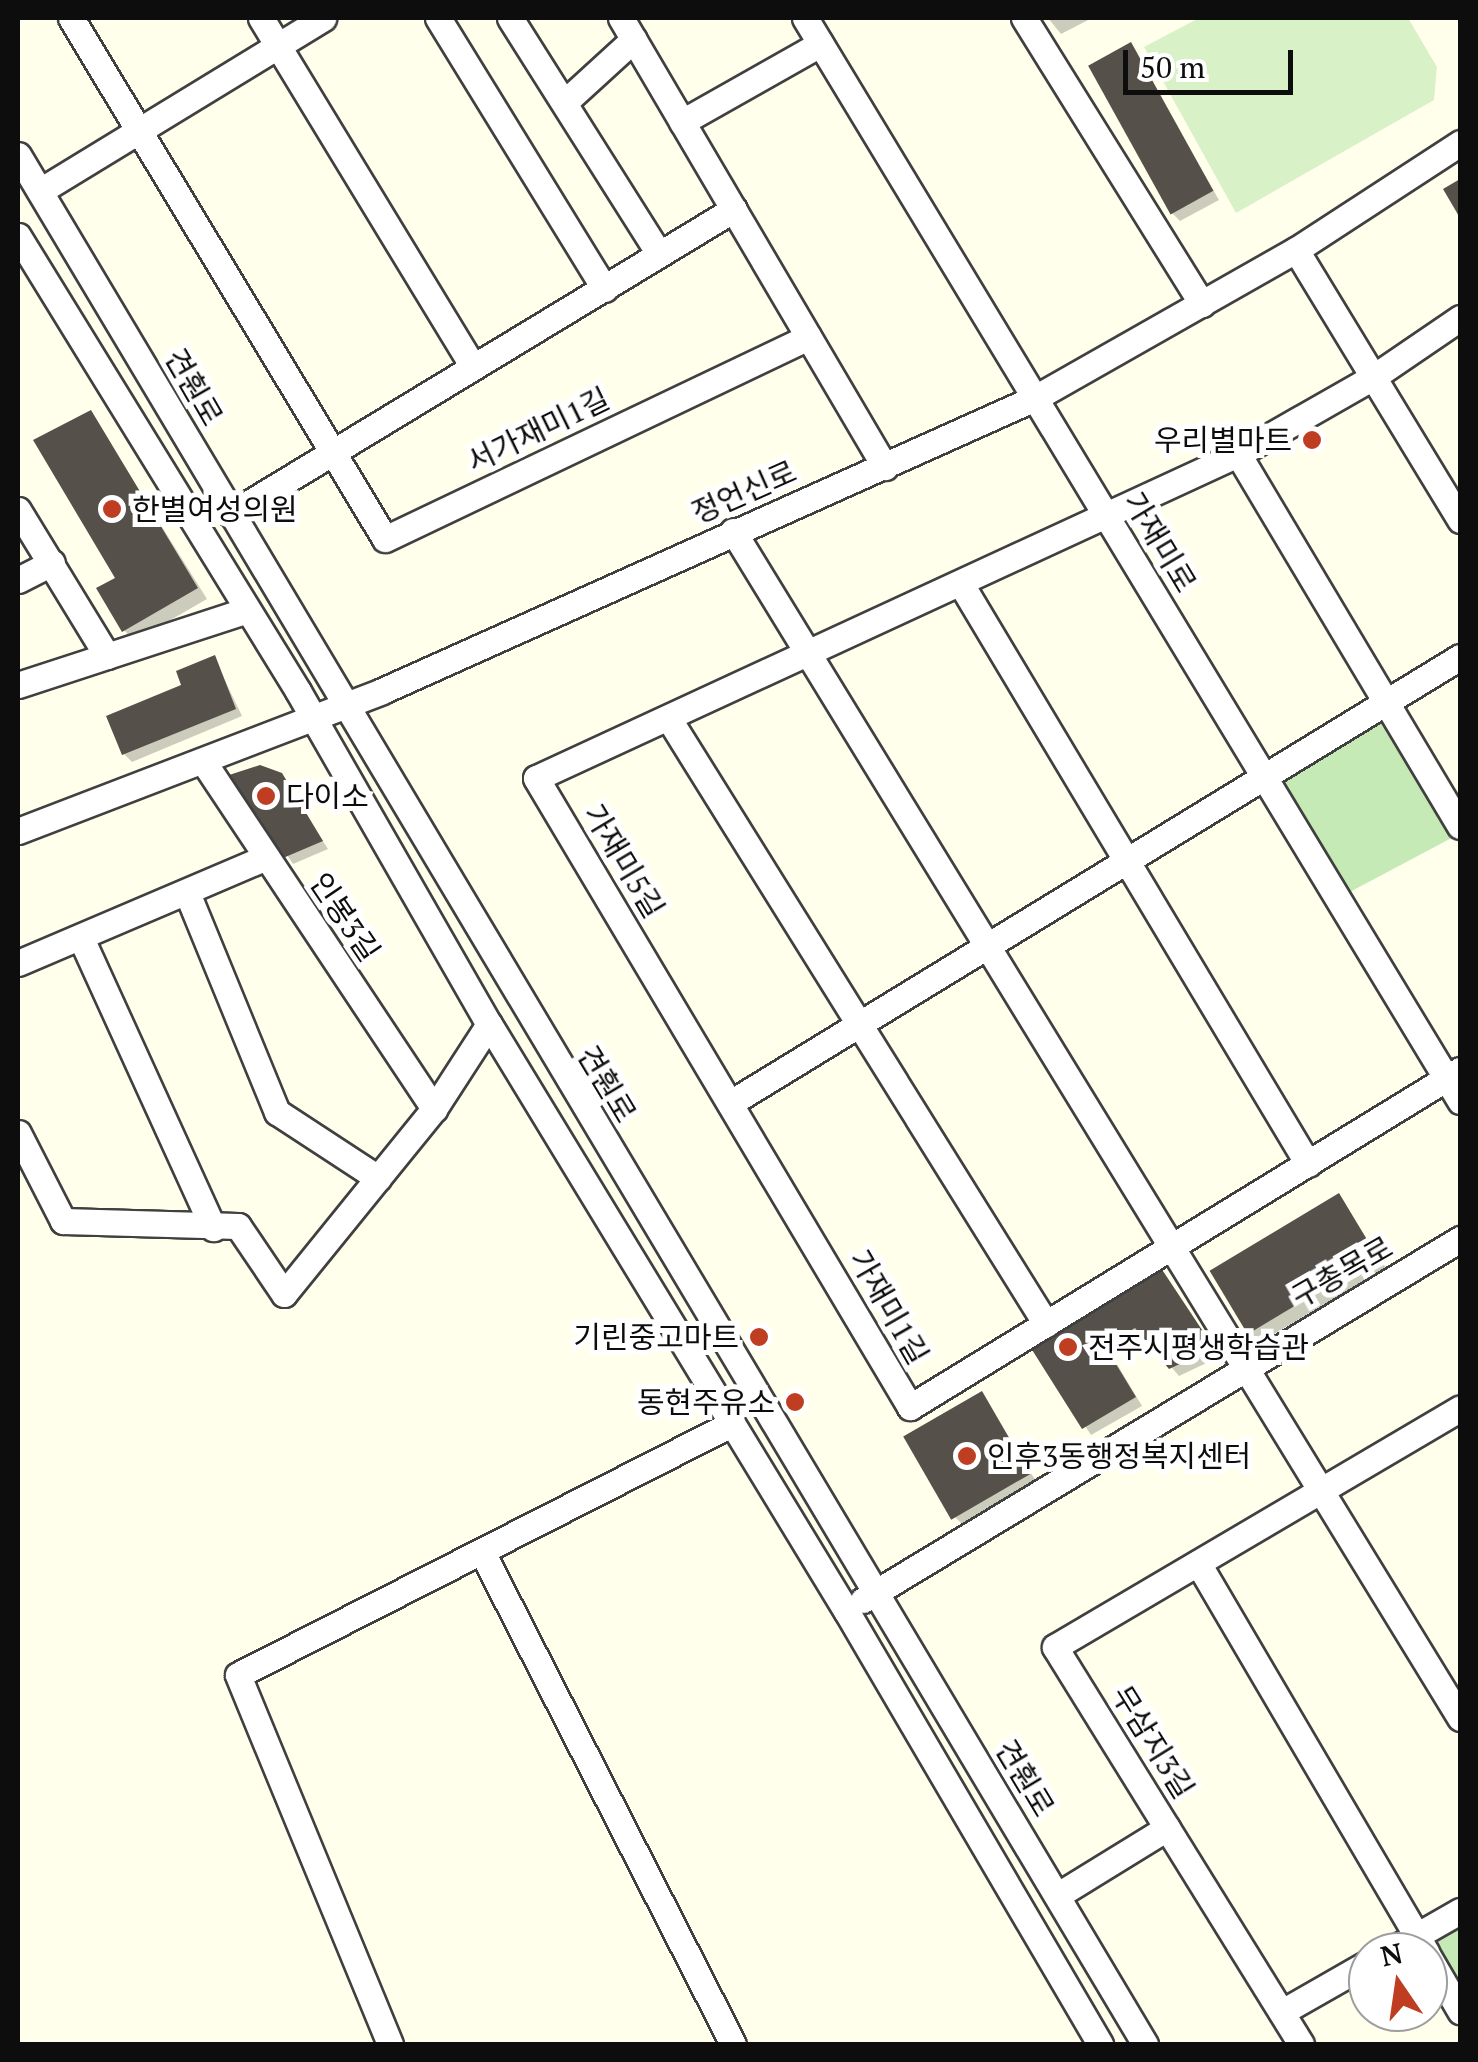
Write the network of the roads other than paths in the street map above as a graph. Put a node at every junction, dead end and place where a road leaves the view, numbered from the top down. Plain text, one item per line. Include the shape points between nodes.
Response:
1 (71, 18) edge
2 (262, 18) edge
3 (324, 18) edge
4 (438, 18) edge
5 (510, 18) edge
6 (804, 18) edge
7 (1024, 18) edge
8 (627, 28) edge
9 (820, 44) junction
10 (278, 46) junction
11 (565, 102) junction
12 (682, 122) junction
13 (140, 130) junction
14 (1460, 143) edge
15 (18, 154) edge
16 (40, 191) junction
17 (734, 209) junction
18 (18, 236) edge
19 (1296, 250) junction
20 (659, 254) junction
21 (605, 289) junction
22 (1202, 304) junction
23 (1460, 318) edge
24 (808, 337) junction
25 (474, 366) junction
26 (1375, 376) junction
27 (1035, 398) junction
28 (334, 454) junction
29 (1238, 454) junction
30 (885, 467) junction
31 (18, 510) edge
32 (231, 514) junction
33 (1457, 514) edge
34 (1106, 516) junction
35 (734, 532) junction
36 (52, 563) junction
37 (18, 580) edge
38 (961, 584) junction
39 (245, 611) junction
40 (809, 654) junction
41 (108, 656) junction
42 (1460, 657) edge
43 (18, 684) edge
44 (1390, 702) junction
45 (345, 705) junction
46 (314, 717) junction
47 (669, 719) junction
48 (203, 760) junction
49 (1264, 776) junction
50 (1460, 826) edge
51 (18, 831) edge
52 (266, 857) junction
53 (1130, 858) junction
54 (188, 895) junction
55 (82, 938) junction
56 (987, 946) junction
57 (18, 963) edge
58 (860, 1023) junction
59 (488, 1024) junction
60 (1454, 1074) edge
61 (1460, 1101) edge
62 (732, 1102) junction
63 (434, 1109) junction
64 (18, 1132) edge
65 (1308, 1164) junction
66 (378, 1178) junction
67 (212, 1228) junction
68 (1460, 1239) edge
69 (1172, 1247) junction
70 (1046, 1324) junction
71 (1245, 1366) junction
72 (1460, 1410) edge
73 (732, 1424) junction
74 (1320, 1489) junction
75 (483, 1554) junction
76 (1198, 1563) junction
77 (874, 1592) junction
78 (847, 1612) junction
79 (1460, 1718) edge
80 (1167, 1828) junction
81 (1058, 1895) junction
82 (1460, 1910) edge
83 (1414, 1932) edge
84 (1439, 1932) edge
85 (1348, 1974) edge
86 (1282, 2012) junction
87 (1133, 2040) edge
88 (390, 2044) edge
89 (733, 2044) edge
90 (1100, 2044) edge
91 (1302, 2044) edge

1 - 13 street, 서가재미1길
2 - 10 street
3 - 10 street
4 - 21 street
5 - 11 street
6 - 9 street, 가재미로
7 - 22 street
8 - 11 street
8 - 12 street
9 - 12 street
9 - 27 street, 가재미로
10 - 13 street
10 - 25 street
11 - 20 street
12 - 17 street
13 - 16 street
13 - 28 street, 서가재미1길
14 - 19 street, 정언신로
15 - 16 street, 견훤로
16 - 32 street, 견훤로
17 - 20 street
17 - 24 street
18 - 39 street
19 - 22 street, 정언신로
19 - 26 street
20 - 21 street
21 - 25 street
22 - 27 street, 정언신로
23 - 26 street, 가재미5길
24 - 28 street, 서가재미1길 via 384,539
24 - 30 street
25 - 28 street
26 - 29 street, 가재미5길
26 - 33 street
27 - 30 street, 정언신로
27 - 34 street, 가재미로
28 - 32 street
29 - 34 street, 가재미5길
29 - 44 street
30 - 35 street, 정언신로
31 - 36 street
32 - 45 street, 견훤로
34 - 38 street, 가재미5길
34 - 49 street, 가재미로
35 - 40 street
35 - 45 street, 정언신로
36 - 37 street
36 - 41 street
38 - 40 street, 가재미5길
38 - 53 street
39 - 41 street
39 - 46 street
40 - 47 street, 가재미5길
40 - 56 street
41 - 43 street
42 - 44 street
44 - 49 street
44 - 50 street
45 - 46 street, 정언신로
45 - 77 street, 견훤로
46 - 48 street, 정언신로
46 - 59 street
47 - 58 street
47 - 62 street, 가재미5길 via 536,778
48 - 51 street, 정언신로
48 - 52 street, 인봉3길
49 - 53 street
49 - 60 street, 가재미로
52 - 54 street
52 - 63 street, 인봉3길
53 - 56 street
53 - 65 street
54 - 55 street
54 - 66 street via 277,1112
55 - 57 street
55 - 67 street
56 - 58 street
56 - 69 street
58 - 62 street
58 - 70 street
59 - 63 street
59 - 73 street
60 - 61 street, 가재미로
60 - 65 street, 가재미1길
62 - 70 street, 가재미1길 via 910,1408
63 - 66 street
64 - 67 street via 63,1221
65 - 69 street, 가재미1길
66 - 67 street via 284,1294 238,1226
68 - 71 street, 구총목로
69 - 70 street, 가재미1길
69 - 71 street
71 - 74 street
71 - 77 street, 구총목로
72 - 74 street, 무삼지3길
73 - 75 street
73 - 78 street
74 - 76 street, 무삼지3길
74 - 79 street
75 - 88 street via 238,1675
75 - 89 street
76 - 80 street, 무삼지3길 via 1055,1648
76 - 83 street
77 - 78 street, 구총목로
77 - 81 street, 견훤로
78 - 90 street
80 - 81 street
80 - 86 street, 무삼지3길
81 - 87 street, 견훤로
82 - 84 street
85 - 86 street
86 - 91 street, 무삼지3길

